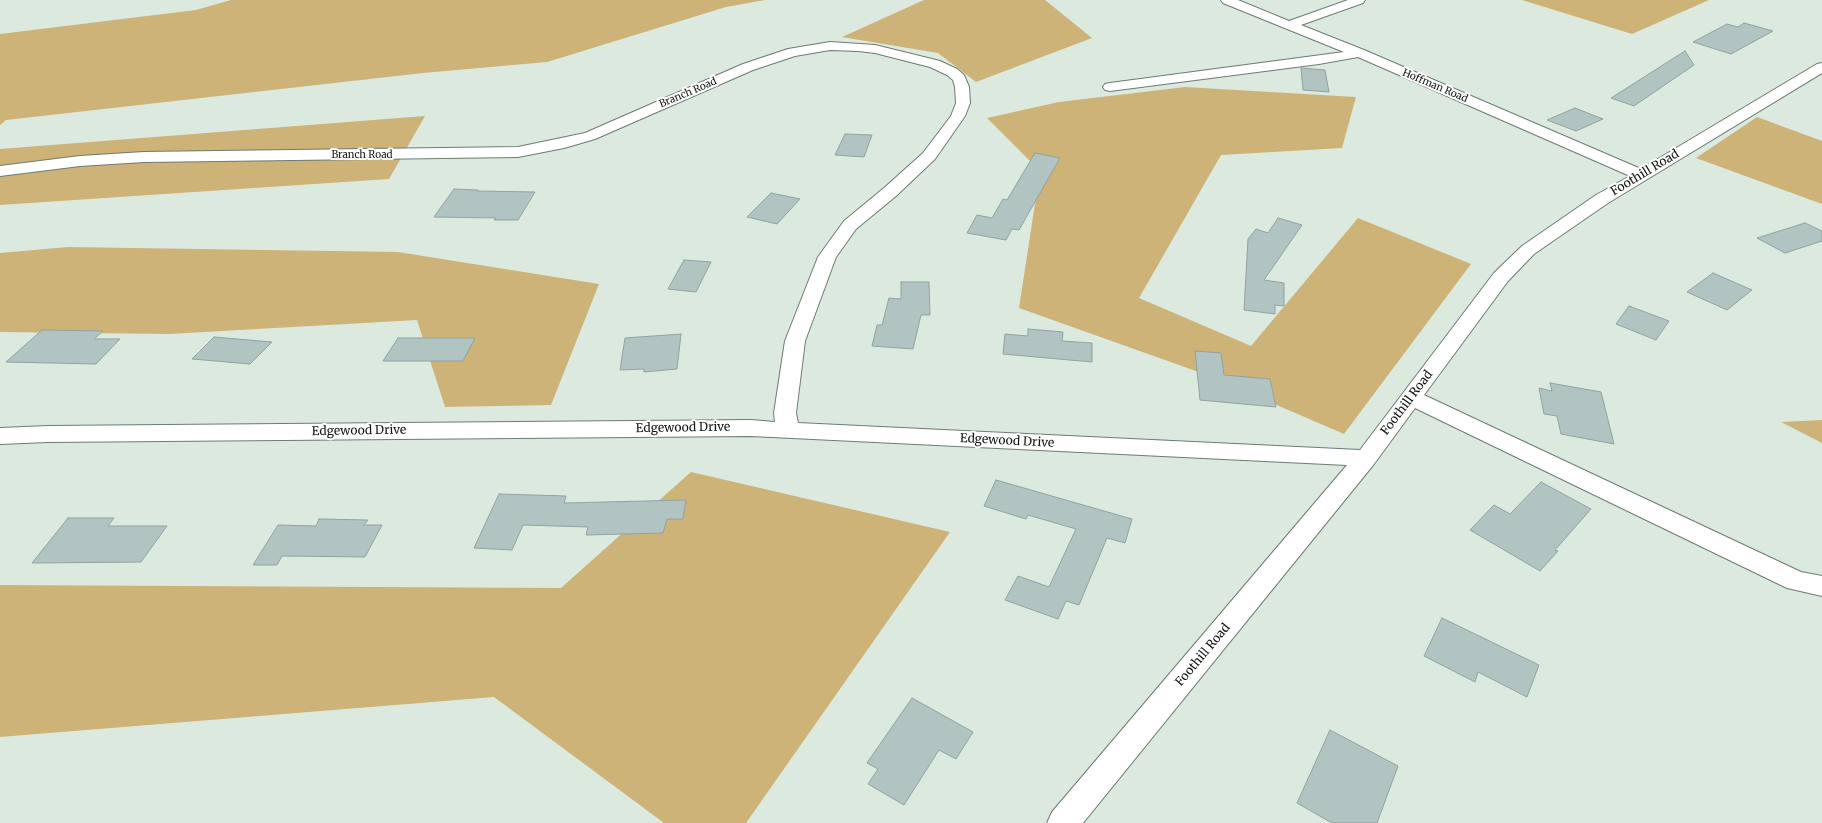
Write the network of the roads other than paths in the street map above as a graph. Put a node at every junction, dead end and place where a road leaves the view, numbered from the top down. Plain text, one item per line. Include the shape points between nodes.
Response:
1 (1227, 0) edge
2 (1360, 0) edge
3 (1289, 25) junction
4 (1359, 52) junction
5 (1822, 67) edge
6 (1110, 87) dead end
7 (0, 170) edge
8 (1642, 175) junction
9 (1410, 398) junction
10 (788, 430) junction
11 (0, 436) edge
12 (1366, 458) junction
13 (1822, 586) edge
14 (1064, 823) edge

1 - 3 street, Hoffman Road
2 - 3 street
3 - 4 street, Hoffman Road
4 - 6 street via 1319,60
4 - 8 street, Hoffman Road
5 - 8 street, Foothill Road
7 - 10 street, Branch Road via 144,157 518,152 590,136 748,67 793,52 830,46 858,47 935,64 959,78 963,103 958,116 929,156 850,225 827,257 795,341 785,413
8 - 9 street, Foothill Road via 1528,250 1501,277
9 - 12 street, Foothill Road
9 - 13 street via 1796,581
10 - 11 street, Edgewood Drive via 735,428
10 - 12 street, Edgewood Drive
12 - 14 street, Foothill Road

